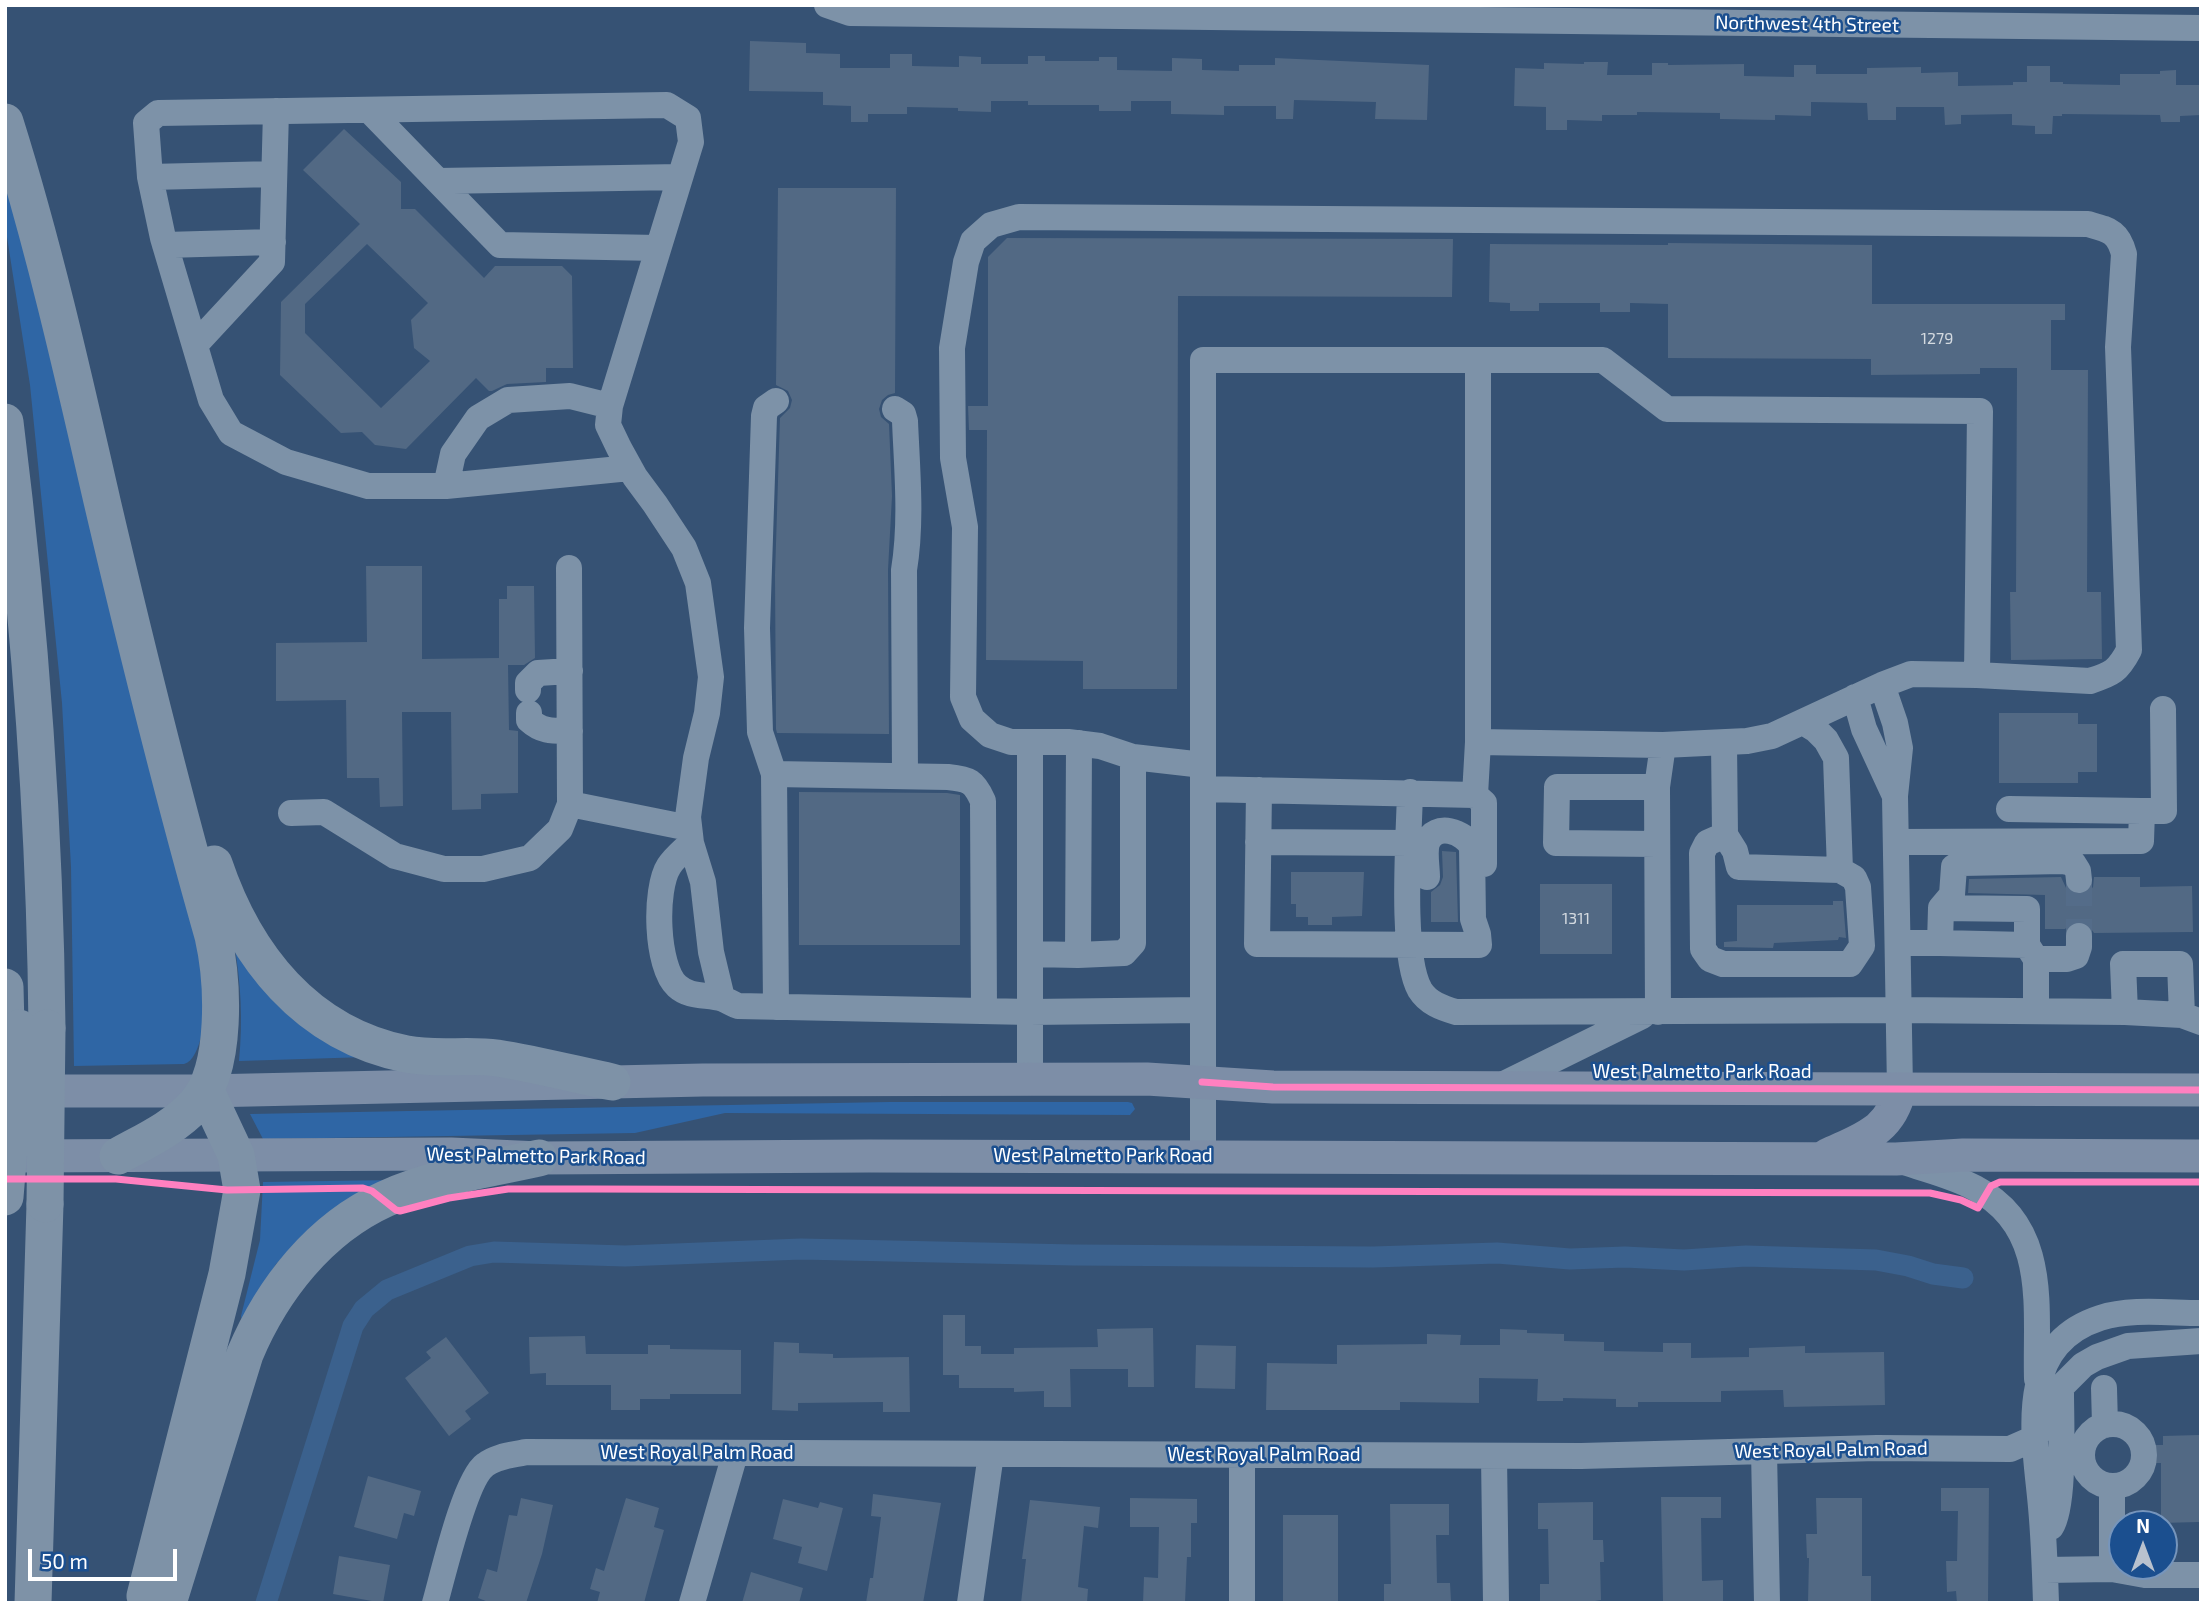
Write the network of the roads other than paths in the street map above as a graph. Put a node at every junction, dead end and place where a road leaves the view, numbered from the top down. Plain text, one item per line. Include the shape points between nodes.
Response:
1 (827, 5) edge
2 (1228, 11) edge
3 (1472, 13) edge
4 (1716, 14) edge
5 (2201, 28) edge
6 (369, 110) junction
7 (276, 111) junction
8 (5, 122) edge
9 (274, 174) junction
10 (150, 177) junction
11 (680, 177) junction
12 (438, 181) junction
13 (273, 242) junction
14 (165, 246) junction
15 (658, 248) junction
16 (195, 345) junction
17 (1478, 360) junction
18 (776, 401) dead end
19 (610, 406) junction
20 (895, 410) dead end
21 (5, 422) edge
22 (630, 468) junction
23 (446, 486) junction
24 (569, 568) dead end
25 (129, 616) junction
26 (570, 671) junction
27 (1977, 675) junction
28 (1882, 685) junction
29 (1854, 697) junction
30 (2163, 709) dead end
31 (1803, 722) junction
32 (570, 732) junction
33 (1030, 742) junction
34 (1479, 742) junction
35 (1079, 743) junction
36 (1724, 743) junction
37 (1662, 745) junction
38 (1133, 757) junction
39 (774, 774) junction
40 (905, 776) junction
41 (1203, 777) junction
42 (1657, 787) junction
43 (1259, 790) junction
44 (1410, 792) junction
45 (1475, 795) junction
46 (1895, 796) junction
47 (570, 804) junction
48 (2009, 809) dead end
49 (2142, 811) junction
50 (291, 813) dead end
51 (690, 836) junction
52 (1720, 837) junction
53 (1258, 842) junction
54 (1896, 842) junction
55 (1409, 843) junction
56 (1657, 844) junction
57 (1840, 870) junction
58 (2079, 880) dead end
59 (1941, 908) junction
60 (1968, 927) junction
61 (1995, 927) junction
62 (2079, 936) tunnel mouth
63 (1479, 939) junction
64 (1898, 943) junction
65 (1940, 943) junction
66 (1417, 945) junction
67 (2032, 952) junction
68 (1030, 954) junction
69 (1078, 955) junction
70 (5, 987) edge
71 (722, 998) junction
72 (776, 1007) junction
73 (1202, 1010) junction
74 (1899, 1010) junction
75 (984, 1012) junction
76 (1030, 1012) junction
77 (1654, 1012) junction
78 (2036, 1012) junction
79 (2124, 1012) junction
80 (2192, 1018) edge
81 (24, 1028) edge
82 (1030, 1080) junction
83 (612, 1082) junction
84 (1202, 1082) junction
85 (1497, 1087) junction
86 (1900, 1088) junction
87 (2201, 1090) edge
88 (5, 1091) edge
89 (206, 1091) junction
90 (5, 1147) edge
91 (236, 1155) junction
92 (5, 1156) edge
93 (118, 1156) junction
94 (1203, 1156) junction
95 (2201, 1156) edge
96 (539, 1158) junction
97 (1822, 1158) junction
98 (1896, 1159) junction
99 (5, 1197) edge
100 (2201, 1313) edge
101 (2201, 1341) edge
102 (2049, 1385) junction
103 (2104, 1388) dead end
104 (2105, 1425) junction
105 (2035, 1438) junction
106 (2010, 1448) junction
107 (1764, 1451) junction
108 (735, 1454) junction
109 (991, 1454) junction
110 (1242, 1455) junction
111 (1494, 1456) junction
112 (2060, 1463) junction
113 (2112, 1486) junction
114 (2112, 1510) edge
115 (2108, 1569) edge
116 (2045, 1570) junction
117 (2178, 1575) edge
118 (2201, 1575) edge
119 (33, 1603) edge
120 (144, 1603) edge
121 (168, 1603) edge
122 (435, 1603) edge
123 (692, 1603) edge
124 (970, 1603) edge
125 (1242, 1603) edge
126 (1496, 1603) edge
127 (1767, 1603) edge
128 (2046, 1603) edge

1 - 2 street, Northwest 4th Street via 850,13
2 - 3 street, Northwest 4th Street
3 - 4 street, Northwest 4th Street
4 - 5 street, Northwest 4th Street
6 - 7 street
6 - 11 street via 667,106 688,118 691,142
6 - 12 street
7 - 9 street
7 - 10 street via 158,113 146,122
8 - 25 highway via 57,310
9 - 10 street
9 - 13 street
10 - 14 street
11 - 12 street
11 - 15 street
12 - 15 street via 500,246
13 - 14 street
13 - 16 street via 272,262
14 - 16 street
15 - 19 street
16 - 23 street via 211,400 231,433 286,461 368,486
17 - 27 street via 1603,360 1667,409 1980,411
17 - 34 street
17 - 41 street via 1203,360
18 - 39 street via 764,416 767,574 757,628 760,732
19 - 22 street via 608,425
19 - 23 street via 570,396 508,400 478,418 453,454
20 - 40 street via 905,421 908,542 900,573
21 - 81 highway via 22,569 38,787
22 - 23 street
22 - 51 street via 684,548 698,583 711,677 708,713 691,784
24 - 26 street
25 - 83 highway via 224,893 240,928 292,995 334,1027 405,1054 495,1058
25 - 89 highway via 218,959 219,1025
26 - 32 street
26 - 32 street via 538,673 528,682 529,720 550,732
27 - 28 street via 1911,674
27 - 33 street via 2090,681 2120,667 2129,650 2118,347 2124,254 2120,239 2109,230 2088,224 1019,217 991,225 973,241 966,262 952,348 953,458 965,527 963,697 972,719 990,735
28 - 29 street
28 - 46 street via 1900,748
29 - 31 street
29 - 46 street
30 - 49 street via 2164,811
31 - 36 street via 1772,736
31 - 57 street via 1821,735 1836,758
32 - 47 street
33 - 35 street
33 - 68 street
34 - 37 street
34 - 45 street
35 - 38 street
35 - 69 street
36 - 37 street
36 - 52 street
37 - 42 street
38 - 41 street
38 - 69 street via 1133,943 1124,953
39 - 40 street
39 - 72 street via 787,879
40 - 75 street via 967,779 983,801 972,878 972,917
41 - 43 street
41 - 73 street
42 - 56 street
42 - 56 street via 1557,787 1556,843
43 - 44 street
43 - 53 street
44 - 45 street
44 - 55 street
45 - 63 street via 1483,803 1485,920
46 - 54 street
47 - 50 street via 560,829 530,858 483,869 444,869 395,856 324,812
47 - 51 street
48 - 49 street
49 - 54 street via 2141,841
51 - 71 street via 703,882
51 - 71 street via 668,867 660,893 662,952 666,971 677,986 694,995
52 - 57 street via 1735,851 1739,867
52 - 57 street via 1714,852 1716,942 1728,952 1844,950 1849,937
53 - 55 street
53 - 66 street via 1257,944
54 - 64 street
55 - 66 street
56 - 77 street
58 - 59 street via 2073,863 2062,861 1962,863 1954,867 1952,895
59 - 60 street
59 - 65 street
60 - 61 street
60 - 61 street
60 - 65 street
61 - 67 street
61 - 67 street via 2027,909
62 - 67 street via 2076,956 2067,959
63 - 66 street
63 - 66 street via 1472,847 1455,831 1440,831 1426,844
64 - 65 street
64 - 74 street
66 - 77 street via 1420,990 1434,1004 1456,1012
67 - 78 street
68 - 69 street
68 - 76 street
70 - 81 highway
71 - 72 street via 738,1006
72 - 75 street
73 - 76 street
73 - 84 street
74 - 77 street, West Palmetto Park Road
74 - 78 street, West Palmetto Park Road
74 - 86 street
75 - 76 street
76 - 82 street
77 - 85 street, West Palmetto Park Road
78 - 79 street, West Palmetto Park Road
79 - 80 street, West Palmetto Park Road
79 - 80 street via 2123,964 2180,964
81 - 90 highway
81 - 99 highway, bridge
81 - 119 highway, bridge via 45,1204
82 - 83 main road, West Palmetto Park Road
82 - 84 main road, West Palmetto Park Road
83 - 89 main road, West Palmetto Park Road
84 - 85 main road, West Palmetto Park Road via 1273,1087
84 - 94 street
85 - 86 main road, West Palmetto Park Road
86 - 87 main road, West Palmetto Park Road
86 - 97 main road via 1886,1123
88 - 89 main road, West Palmetto Park Road
89 - 91 highway
89 - 93 highway via 176,1122
91 - 93 main road, West Palmetto Park Road
91 - 96 main road, West Palmetto Park Road
91 - 120 highway via 242,1190 234,1246
92 - 93 main road, West Palmetto Park Road
94 - 96 main road, West Palmetto Park Road
94 - 97 main road, West Palmetto Park Road
95 - 98 main road, West Palmetto Park Road
96 - 121 highway via 444,1179 384,1200 323,1241 293,1272 262,1316 244,1354
97 - 98 main road, West Palmetto Park Road
98 - 102 street via 1973,1186 2005,1209 2023,1234 2034,1265
100 - 102 street via 2126,1313 2087,1322 2055,1348
101 - 102 street via 2127,1346 2097,1357
102 - 105 street via 2034,1409
102 - 112 street
103 - 104 street
104 - 112 street via 2090,1434 2082,1451
104 - 113 street via 2126,1427 2135,1433 2144,1451 2144,1462 2132,1480
105 - 106 street, West Royal Palm Road
105 - 112 street
106 - 107 street, West Royal Palm Road
106 - 112 street
107 - 111 street, West Royal Palm Road
107 - 127 street
108 - 109 street, West Royal Palm Road
108 - 122 street, West Royal Palm Road via 526,1452 492,1460 482,1466 471,1485
108 - 123 street
109 - 110 street, West Royal Palm Road
109 - 124 street
110 - 111 street, West Royal Palm Road
110 - 125 street
111 - 126 street
112 - 113 street via 2086,1470 2102,1484
112 - 116 street via 2044,1537
113 - 114 street
115 - 116 street
116 - 128 street
117 - 118 street

